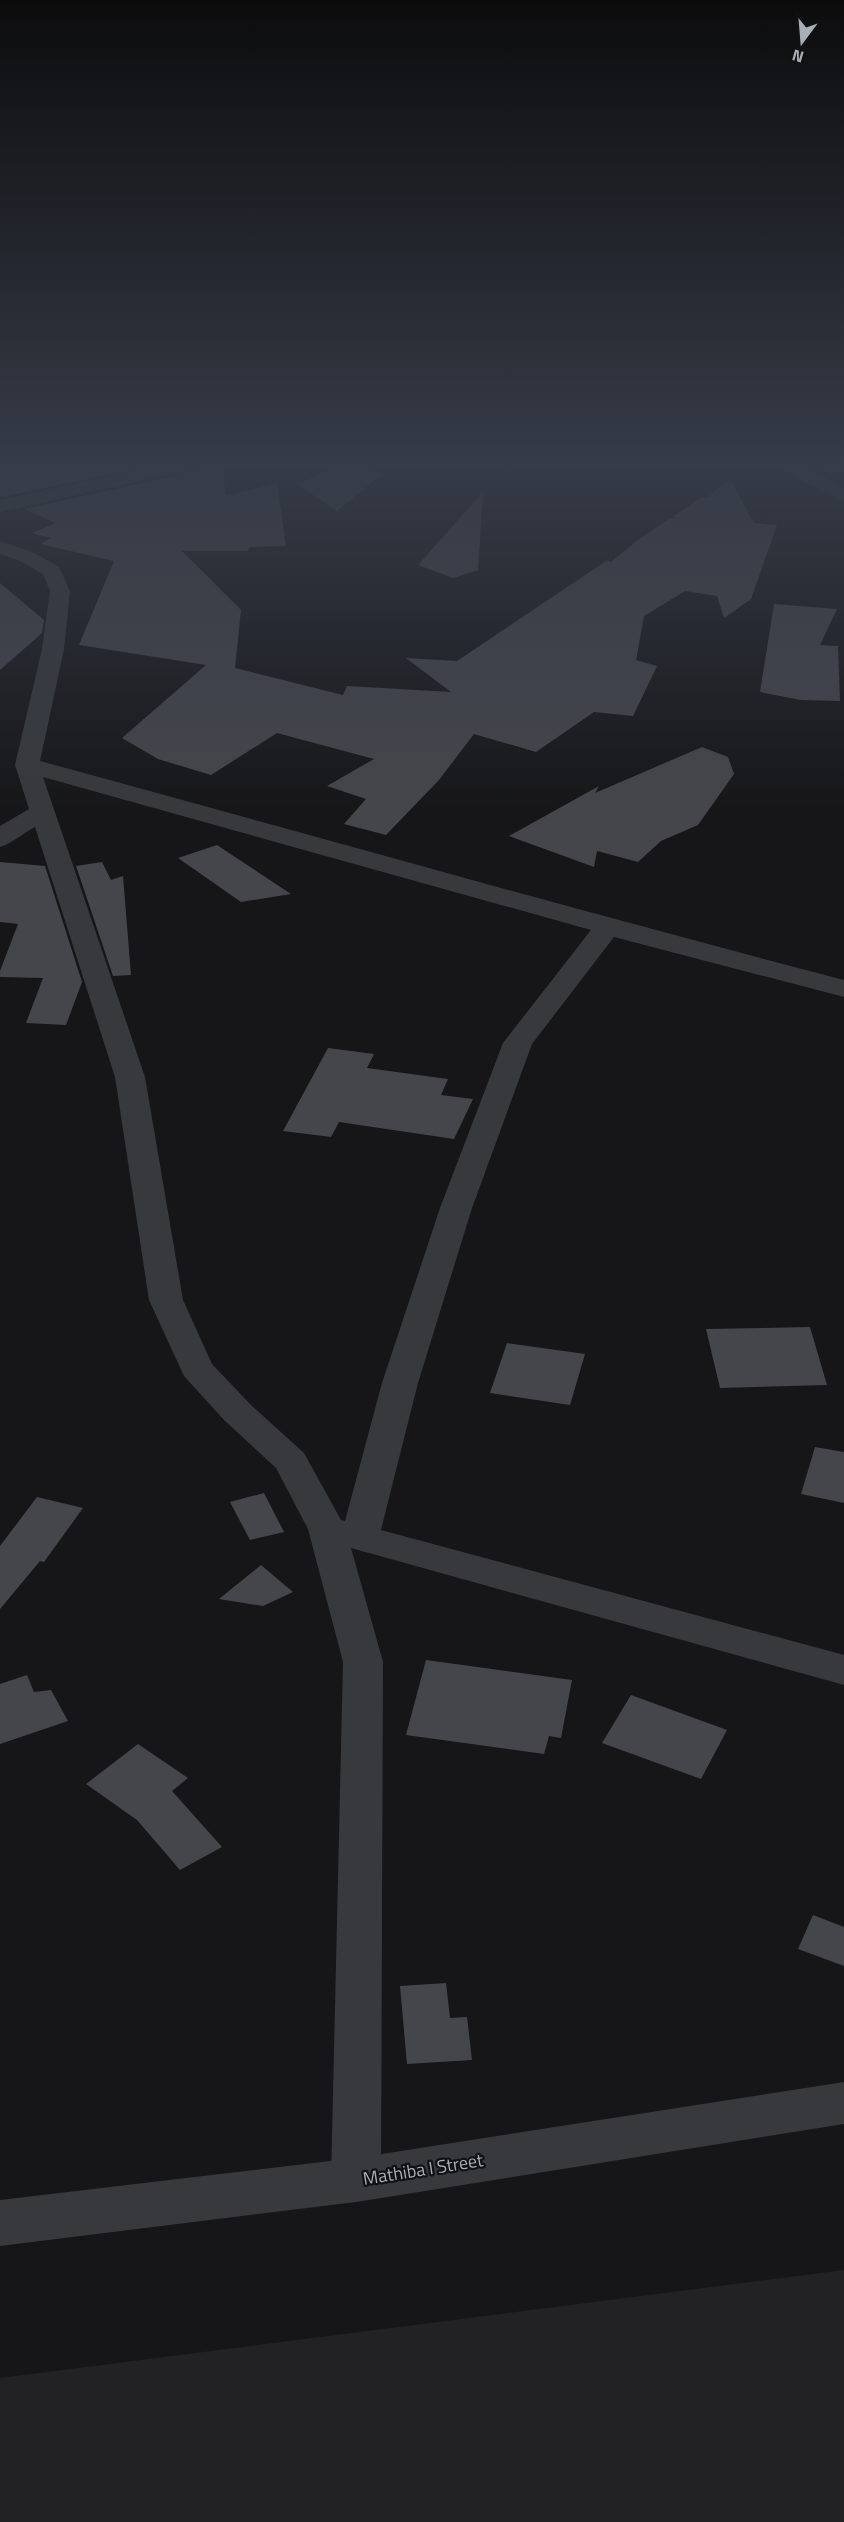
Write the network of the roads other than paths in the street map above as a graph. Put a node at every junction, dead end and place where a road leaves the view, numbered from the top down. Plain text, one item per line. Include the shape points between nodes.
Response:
1 (54, 577) edge
2 (27, 765) junction
3 (43, 812) junction
4 (0, 839) edge
5 (607, 927) junction
6 (844, 989) edge
7 (344, 1533) junction
8 (844, 1670) edge
9 (844, 2103) edge
10 (356, 2180) junction
11 (0, 2223) edge

1 - 2 street via 60,591 53,649
2 - 3 street
2 - 5 street
3 - 4 street
3 - 7 street via 130,1077 166,1300 196,1368 291,1461
5 - 6 street
5 - 7 street via 518,1043 456,1208 400,1383
7 - 8 street
7 - 10 street via 363,1662
9 - 10 street, Mathiba I Street
10 - 11 street, Mathiba I Street

